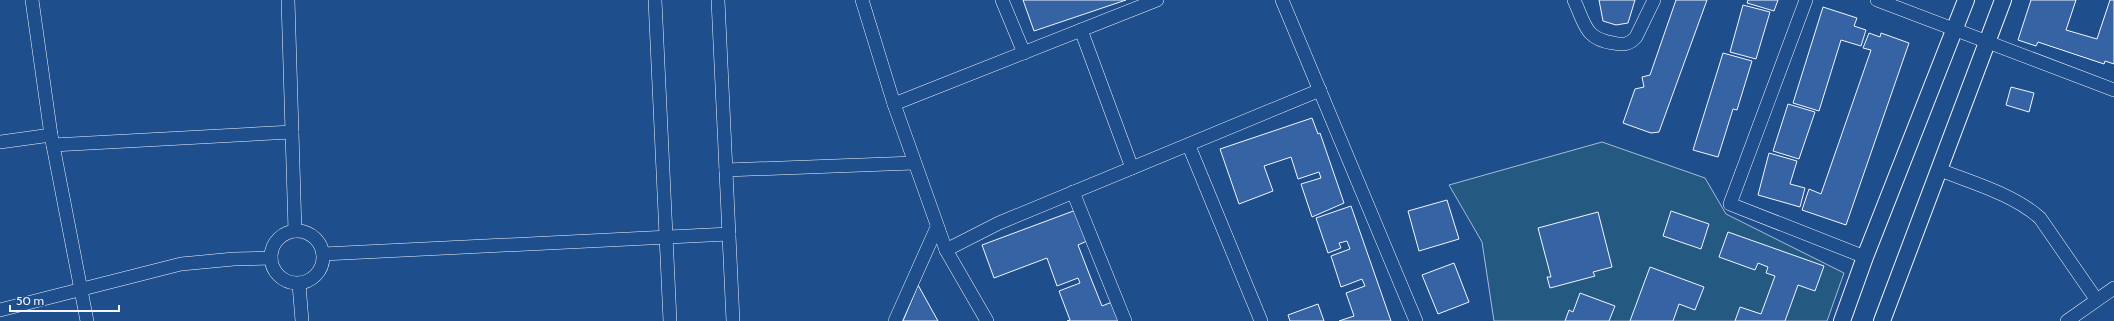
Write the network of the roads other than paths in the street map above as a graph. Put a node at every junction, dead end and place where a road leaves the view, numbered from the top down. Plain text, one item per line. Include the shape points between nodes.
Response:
1 (32, 0) edge
2 (288, 0) edge
3 (655, 0) edge
4 (718, 0) edge
5 (862, 0) edge
6 (1002, 0) edge
7 (1157, 0) edge
8 (1282, 0) edge
9 (1574, 0) edge
10 (1654, 0) edge
11 (1806, 0) edge
12 (1877, 0) edge
13 (1966, 0) edge
14 (2003, 0) edge
15 (1137, 4) edge
16 (1081, 30) junction
17 (1955, 30) junction
18 (1986, 43) junction
19 (1024, 53) junction
20 (1320, 90) junction
21 (2114, 90) edge
22 (894, 104) junction
23 (292, 132) junction
24 (52, 140) junction
25 (0, 142) edge
26 (1188, 146) junction
27 (914, 163) junction
28 (1132, 168) junction
29 (726, 170) junction
30 (1940, 170) junction
31 (1074, 192) junction
32 (937, 227) junction
33 (295, 231) junction
34 (729, 234) junction
35 (666, 236) junction
36 (946, 250) junction
37 (324, 254) junction
38 (1865, 257) junction
39 (271, 258) junction
40 (299, 284) junction
41 (2114, 288) edge
42 (80, 291) junction
43 (2096, 299) junction
44 (0, 310) edge
45 (87, 321) edge
46 (302, 321) edge
47 (670, 321) edge
48 (733, 321) edge
49 (895, 321) edge
50 (987, 321) edge
51 (1125, 321) edge
52 (1261, 321) edge
53 (1416, 321) edge
54 (1842, 321) edge
55 (1882, 321) edge
56 (2067, 321) edge

1 - 24 street
2 - 23 street
3 - 35 street
4 - 29 street
5 - 22 street
6 - 19 street
7 - 15 street
8 - 20 street
9 - 10 street via 1593,37 1622,45 1632,42 1636,37
11 - 38 street via 1730,204
12 - 17 street
13 - 17 street
14 - 18 street
15 - 16 street
16 - 19 street
16 - 28 street
17 - 18 street
17 - 38 street
18 - 21 street
18 - 30 street
19 - 22 street
20 - 26 street
20 - 53 street
22 - 27 street
23 - 24 street
23 - 33 street
24 - 25 street
24 - 42 street
26 - 28 street
26 - 52 street
27 - 29 street
27 - 32 street
28 - 31 street
29 - 34 street
30 - 43 street via 2032,211 2040,218
30 - 55 street
31 - 36 street via 999,223
31 - 51 street
32 - 36 street
32 - 49 street
33 - 37 street via 314,237
33 - 39 street via 283,235 278,240 271,251
34 - 35 street
34 - 48 street
35 - 37 street
35 - 47 street
36 - 50 street
37 - 40 street via 320,272 311,280
38 - 54 street
39 - 40 street via 276,274 290,283
39 - 42 street via 234,258 181,264
40 - 46 street
41 - 43 street
42 - 44 street
42 - 45 street
43 - 56 street

